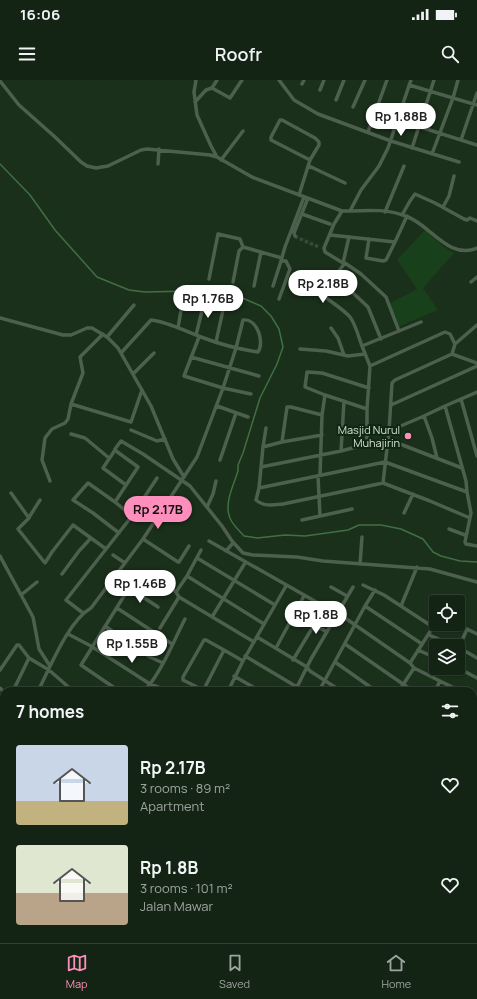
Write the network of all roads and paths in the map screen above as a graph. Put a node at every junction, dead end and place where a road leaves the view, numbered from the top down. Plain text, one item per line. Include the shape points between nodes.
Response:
1 (191, 80) edge
2 (217, 80) edge
3 (242, 80) edge
4 (279, 80) edge
5 (324, 80) edge
6 (344, 80) edge
7 (365, 80) edge
8 (387, 80) edge
9 (411, 80) edge
10 (434, 80) edge
11 (458, 80) edge
12 (0, 81) edge
13 (196, 82) edge
14 (409, 85) junction
15 (212, 88) junction
16 (320, 90) dead end
17 (431, 91) junction
18 (477, 93) edge
19 (453, 98) junction
20 (336, 100) dead end
21 (195, 102) junction
22 (475, 105) edge
23 (353, 107) dead end
24 (398, 120) junction
25 (419, 126) junction
26 (243, 131) dead end
27 (368, 132) junction
28 (440, 133) junction
29 (461, 140) junction
30 (391, 141) junction
31 (477, 145) edge
32 (412, 148) junction
33 (159, 149) junction
34 (432, 154) junction
35 (217, 157) junction
36 (221, 160) junction
37 (310, 160) junction
38 (459, 162) dead end
39 (158, 164) dead end
40 (309, 166) junction
41 (404, 166) dead end
42 (454, 176) dead end
43 (345, 183) dead end
44 (298, 195) junction
45 (306, 198) junction
46 (444, 208) junction
47 (342, 211) junction
48 (350, 211) junction
49 (385, 212) junction
50 (302, 214) junction
51 (402, 215) junction
52 (407, 216) junction
53 (477, 221) edge
54 (330, 224) dead end
55 (330, 235) junction
56 (294, 236) dead end
57 (349, 237) junction
58 (369, 239) junction
59 (395, 242) junction
60 (243, 247) junction
61 (319, 247) tunnel mouth
62 (477, 248) edge
63 (325, 250) junction
64 (261, 252) junction
65 (282, 259) junction
66 (477, 277) edge
67 (209, 279) dead end
68 (232, 282) dead end
69 (470, 282) dead end
70 (254, 286) dead end
71 (273, 286) dead end
72 (317, 292) dead end
73 (205, 299) dead end
74 (278, 299) dead end
75 (182, 304) dead end
76 (134, 305) dead end
77 (223, 310) dead end
78 (0, 318) edge
79 (421, 322) dead end
80 (477, 324) edge
81 (178, 328) junction
82 (331, 328) dead end
83 (399, 331) junction
84 (103, 334) junction
85 (198, 336) junction
86 (107, 337) junction
87 (381, 339) junction
88 (216, 342) junction
89 (455, 344) junction
90 (362, 346) junction
91 (236, 348) junction
92 (300, 349) dead end
93 (120, 353) junction
94 (154, 354) dead end
95 (365, 354) junction
96 (452, 354) junction
97 (344, 355) junction
98 (191, 357) junction
99 (477, 364) edge
100 (370, 366) junction
101 (229, 368) junction
102 (133, 374) junction
103 (259, 376) dead end
104 (224, 388) junction
105 (369, 388) junction
106 (142, 390) junction
107 (477, 392) edge
108 (251, 394) dead end
109 (325, 395) junction
110 (461, 399) junction
111 (344, 401) junction
112 (72, 404) junction
113 (391, 405) junction
114 (217, 406) junction
115 (445, 406) junction
116 (367, 409) junction
117 (236, 413) junction
118 (322, 415) junction
119 (424, 416) junction
120 (248, 417) dead end
121 (266, 428) dead end
122 (131, 430) dead end
123 (389, 431) junction
124 (71, 434) dead end
125 (322, 435) junction
126 (165, 439) junction
127 (387, 440) junction
128 (282, 442) junction
129 (367, 444) junction
130 (263, 447) junction
131 (115, 450) junction
132 (340, 451) junction
133 (320, 455) junction
134 (477, 456) edge
135 (109, 458) junction
136 (437, 458) junction
137 (220, 460) dead end
138 (385, 462) junction
139 (261, 467) junction
140 (462, 468) junction
141 (319, 476) junction
142 (157, 478) dead end
143 (183, 479) junction
144 (216, 480) dead end
145 (50, 481) dead end
146 (382, 483) junction
147 (126, 486) junction
148 (259, 488) junction
149 (467, 492) junction
150 (11, 493) dead end
151 (413, 494) junction
152 (320, 496) junction
153 (40, 500) dead end
154 (115, 502) junction
155 (207, 507) junction
156 (352, 509) dead end
157 (404, 513) dead end
158 (132, 516) junction
159 (320, 516) junction
160 (29, 518) junction
161 (470, 518) junction
162 (302, 520) dead end
163 (449, 530) dead end
164 (119, 533) junction
165 (465, 535) junction
166 (362, 537) dead end
167 (91, 538) junction
168 (143, 538) junction
169 (209, 541) dead end
170 (233, 543) junction
171 (189, 546) dead end
172 (477, 546) edge
173 (106, 549) junction
174 (201, 550) dead end
175 (226, 551) junction
176 (113, 555) dead end
177 (0, 556) edge
178 (197, 558) junction
179 (125, 563) junction
180 (245, 563) junction
181 (360, 564) junction
182 (417, 567) junction
183 (62, 574) dead end
184 (154, 575) dead end
185 (187, 576) junction
186 (114, 577) junction
187 (234, 581) junction
188 (37, 582) dead end
189 (477, 582) edge
190 (363, 585) dead end
191 (286, 586) junction
192 (331, 587) dead end
193 (352, 587) dead end
194 (129, 588) junction
195 (375, 590) junction
196 (176, 592) junction
197 (22, 595) junction
198 (304, 596) junction
199 (347, 596) junction
200 (179, 597) junction
201 (223, 600) junction
202 (275, 605) junction
203 (365, 606) junction
204 (401, 606) junction
205 (158, 607) dead end
206 (117, 608) junction
207 (83, 613) junction
208 (294, 614) junction
209 (337, 614) junction
210 (212, 617) junction
211 (185, 618) dead end
212 (264, 624) junction
213 (428, 624) joint
214 (314, 625) junction
215 (355, 625) junction
216 (105, 626) junction
217 (160, 628) dead end
218 (327, 632) junction
219 (68, 634) junction
220 (477, 634) edge
221 (429, 635) junction
222 (257, 637) junction
223 (438, 639) edge
224 (462, 639) edge
225 (254, 642) junction
226 (172, 644) junction
227 (345, 644) junction
228 (422, 644) junction
229 (91, 646) junction
230 (276, 648) junction
231 (224, 650) junction
232 (418, 650) junction
233 (465, 652) edge
234 (429, 655) edge
235 (245, 656) junction
236 (30, 658) junction
237 (477, 658) edge
238 (243, 660) junction
239 (293, 660) junction
240 (335, 662) junction
241 (163, 663) junction
242 (410, 663) junction
243 (50, 666) junction
244 (307, 667) junction
245 (414, 668) junction
246 (0, 670) edge
247 (48, 670) junction
248 (465, 672) edge
249 (234, 676) junction
250 (477, 678) edge
251 (325, 680) junction
252 (440, 681) junction
253 (150, 684) junction
254 (404, 684) junction
255 (15, 687) edge
256 (40, 687) edge
257 (65, 687) edge
258 (112, 687) edge
259 (148, 687) edge
260 (158, 687) edge
261 (196, 687) edge
262 (205, 687) edge
263 (230, 687) edge
264 (253, 687) edge
265 (293, 687) edge
266 (297, 687) edge
267 (321, 687) edge
268 (335, 687) edge
269 (370, 687) edge
270 (402, 687) edge
271 (408, 687) edge
272 (437, 687) edge
273 (451, 687) edge

1 - 13 street
2 - 15 street
3 - 15 street via 230,98
4 - 27 street via 294,100 307,108 334,121
5 - 16 street
6 - 20 street
7 - 23 street
8 - 27 street
9 - 14 street
10 - 17 street
11 - 19 street
12 - 33 street via 18,105 87,166 102,168 141,150
13 - 21 street
14 - 17 street
14 - 24 street
15 - 21 street via 206,90
17 - 19 street
17 - 25 street
18 - 22 street
19 - 22 street
19 - 28 street
21 - 35 street via 200,124
22 - 29 street
24 - 25 street
24 - 30 street
25 - 28 street
25 - 32 street
26 - 36 street
27 - 30 street
28 - 29 street
28 - 34 street
29 - 31 street
30 - 32 street
30 - 48 street via 379,166 361,190
32 - 34 street
33 - 35 street
33 - 39 street
34 - 38 street
35 - 36 street
36 - 44 street via 252,177
37 - 37 street via 271,140 280,120 318,140 319,145
37 - 40 street
40 - 43 street
40 - 44 street
41 - 49 street
42 - 46 street
44 - 45 street
45 - 47 street
45 - 50 street
45 - 65 street
46 - 51 street via 415,194
46 - 53 street via 466,220 470,218
47 - 48 street
47 - 55 street
48 - 49 street
49 - 51 street
50 - 54 street
50 - 56 street
51 - 52 street
52 - 59 street
52 - 62 street via 452,248 467,251
55 - 57 street
55 - 63 street
57 - 58 street
57 - 63 street via 343,263
58 - 59 street
58 - 59 street via 366,258 383,262
60 - 64 street
60 - 67 street via 240,238 218,234
60 - 68 street via 239,251
61 - 63 street
64 - 65 street
64 - 70 street
65 - 71 street
65 - 74 street via 290,269
66 - 69 street
72 - 90 street via 350,317
73 - 85 street
75 - 81 street
76 - 86 street
77 - 88 street
78 - 84 street via 63,335 71,335 89,328
79 - 83 street
80 - 89 street
81 - 85 street
81 - 93 street via 154,320 149,321
82 - 97 street
83 - 87 street
83 - 87 street via 386,297 345,263 335,276 368,307
84 - 86 street
84 - 112 street via 80,357 83,373
85 - 88 street
85 - 98 street
86 - 93 street
87 - 90 street
88 - 91 street
89 - 96 street
89 - 100 street via 450,334 444,332
90 - 95 street
91 - 91 street via 243,320 247,320 256,327 260,336 259,352
91 - 101 street
92 - 97 street
93 - 102 street
94 - 102 street
95 - 97 street
95 - 100 street
96 - 99 street
96 - 113 street via 394,380
98 - 101 street
98 - 104 street via 184,376
99 - 113 street
100 - 105 street
101 - 103 street
101 - 104 street
102 - 106 street
104 - 108 street
104 - 114 street
105 - 109 street via 322,373 307,372 305,387
105 - 116 street
106 - 112 street via 131,422
106 - 126 street
107 - 110 street
109 - 111 street
109 - 118 street
110 - 115 street
110 - 134 street
111 - 116 street
111 - 132 street
112 - 145 street via 66,421 52,429 45,438 42,460
113 - 123 street
114 - 117 street
114 - 143 street via 200,451
115 - 119 street
115 - 140 street
116 - 129 street
117 - 120 street
117 - 137 street
118 - 125 street
118 - 128 street via 287,407
119 - 123 street
119 - 136 street
121 - 130 street
122 - 126 street via 157,442
123 - 127 street
124 - 135 street via 85,438
125 - 128 street
125 - 133 street
126 - 143 street
127 - 129 street
127 - 136 street
127 - 138 street
128 - 130 street
129 - 132 street
130 - 139 street
131 - 135 street
131 - 143 street via 120,441 123,442
131 - 147 street via 138,467
132 - 133 street
133 - 139 street
133 - 141 street
135 - 147 street via 103,468
136 - 140 street
138 - 141 street
138 - 146 street
138 - 149 street
139 - 148 street
140 - 149 street
141 - 148 street
141 - 152 street
142 - 158 street
143 - 155 street
143 - 168 street
144 - 155 street
146 - 151 street
146 - 152 street
147 - 154 street
148 - 152 street via 256,501 270,506
149 - 161 street
150 - 160 street
151 - 157 street
151 - 161 street
152 - 159 street
153 - 160 street
154 - 158 street
154 - 164 street via 88,483 73,500
155 - 170 street
156 - 159 street
158 - 164 street
159 - 162 street
160 - 167 street via 18,530 45,564 73,525
161 - 165 street
163 - 165 street
164 - 173 street
165 - 172 street via 466,543
166 - 181 street
167 - 173 street
167 - 183 street
168 - 171 street via 178,562
168 - 179 street
169 - 175 street
170 - 175 street
170 - 181 street via 244,553 252,555
173 - 207 street via 66,600
174 - 178 street
175 - 180 street
176 - 179 street
177 - 197 street
178 - 185 street
178 - 187 street
179 - 186 street
180 - 187 street
180 - 191 street
181 - 182 street
182 - 189 street via 442,571
182 - 204 street
184 - 196 street
185 - 196 street
185 - 201 street
186 - 194 street
186 - 207 street via 91,608
187 - 201 street
187 - 202 street
188 - 197 street
190 - 195 street
191 - 198 street
191 - 202 street
192 - 199 street
193 - 199 street
194 - 205 street
194 - 206 street
195 - 203 street
195 - 204 street
196 - 200 street
197 - 243 street via 33,617 39,649
198 - 208 street
198 - 209 street
199 - 209 street
200 - 210 street
200 - 217 street
201 - 210 street
201 - 212 street
202 - 212 street
203 - 215 street
203 - 228 street
204 - 213 street
206 - 216 street
206 - 226 street
207 - 219 street
208 - 214 street
208 - 230 street
209 - 215 street
209 - 218 street
210 - 225 street
211 - 226 street
212 - 222 street
213 - 221 street via 433,628
214 - 218 street
214 - 239 street
215 - 227 street
215 - 242 street
216 - 229 street
216 - 241 street
218 - 244 street
219 - 229 street
219 - 243 street
220 - 224 street via 467,629
221 - 223 street
221 - 228 street
222 - 225 street
222 - 230 street
225 - 235 street
226 - 241 street
227 - 240 street
227 - 254 street
228 - 232 street
229 - 253 street
229 - 258 street via 81,666
230 - 239 street
231 - 238 street
231 - 261 street via 204,640 183,677 183,680
231 - 262 street
232 - 234 street
232 - 242 street
233 - 237 street
235 - 238 street
235 - 265 street
236 - 246 street via 17,645
236 - 247 street
236 - 255 street
238 - 249 street
239 - 244 street
240 - 251 street
240 - 269 street
241 - 253 street
242 - 245 street
243 - 247 street
244 - 251 street
244 - 266 street
245 - 252 street
245 - 254 street
247 - 256 street
247 - 257 street
248 - 250 street
249 - 263 street
249 - 264 street
251 - 267 street
251 - 268 street
252 - 272 street
252 - 273 street
253 - 259 street
253 - 260 street
254 - 270 street
254 - 271 street

